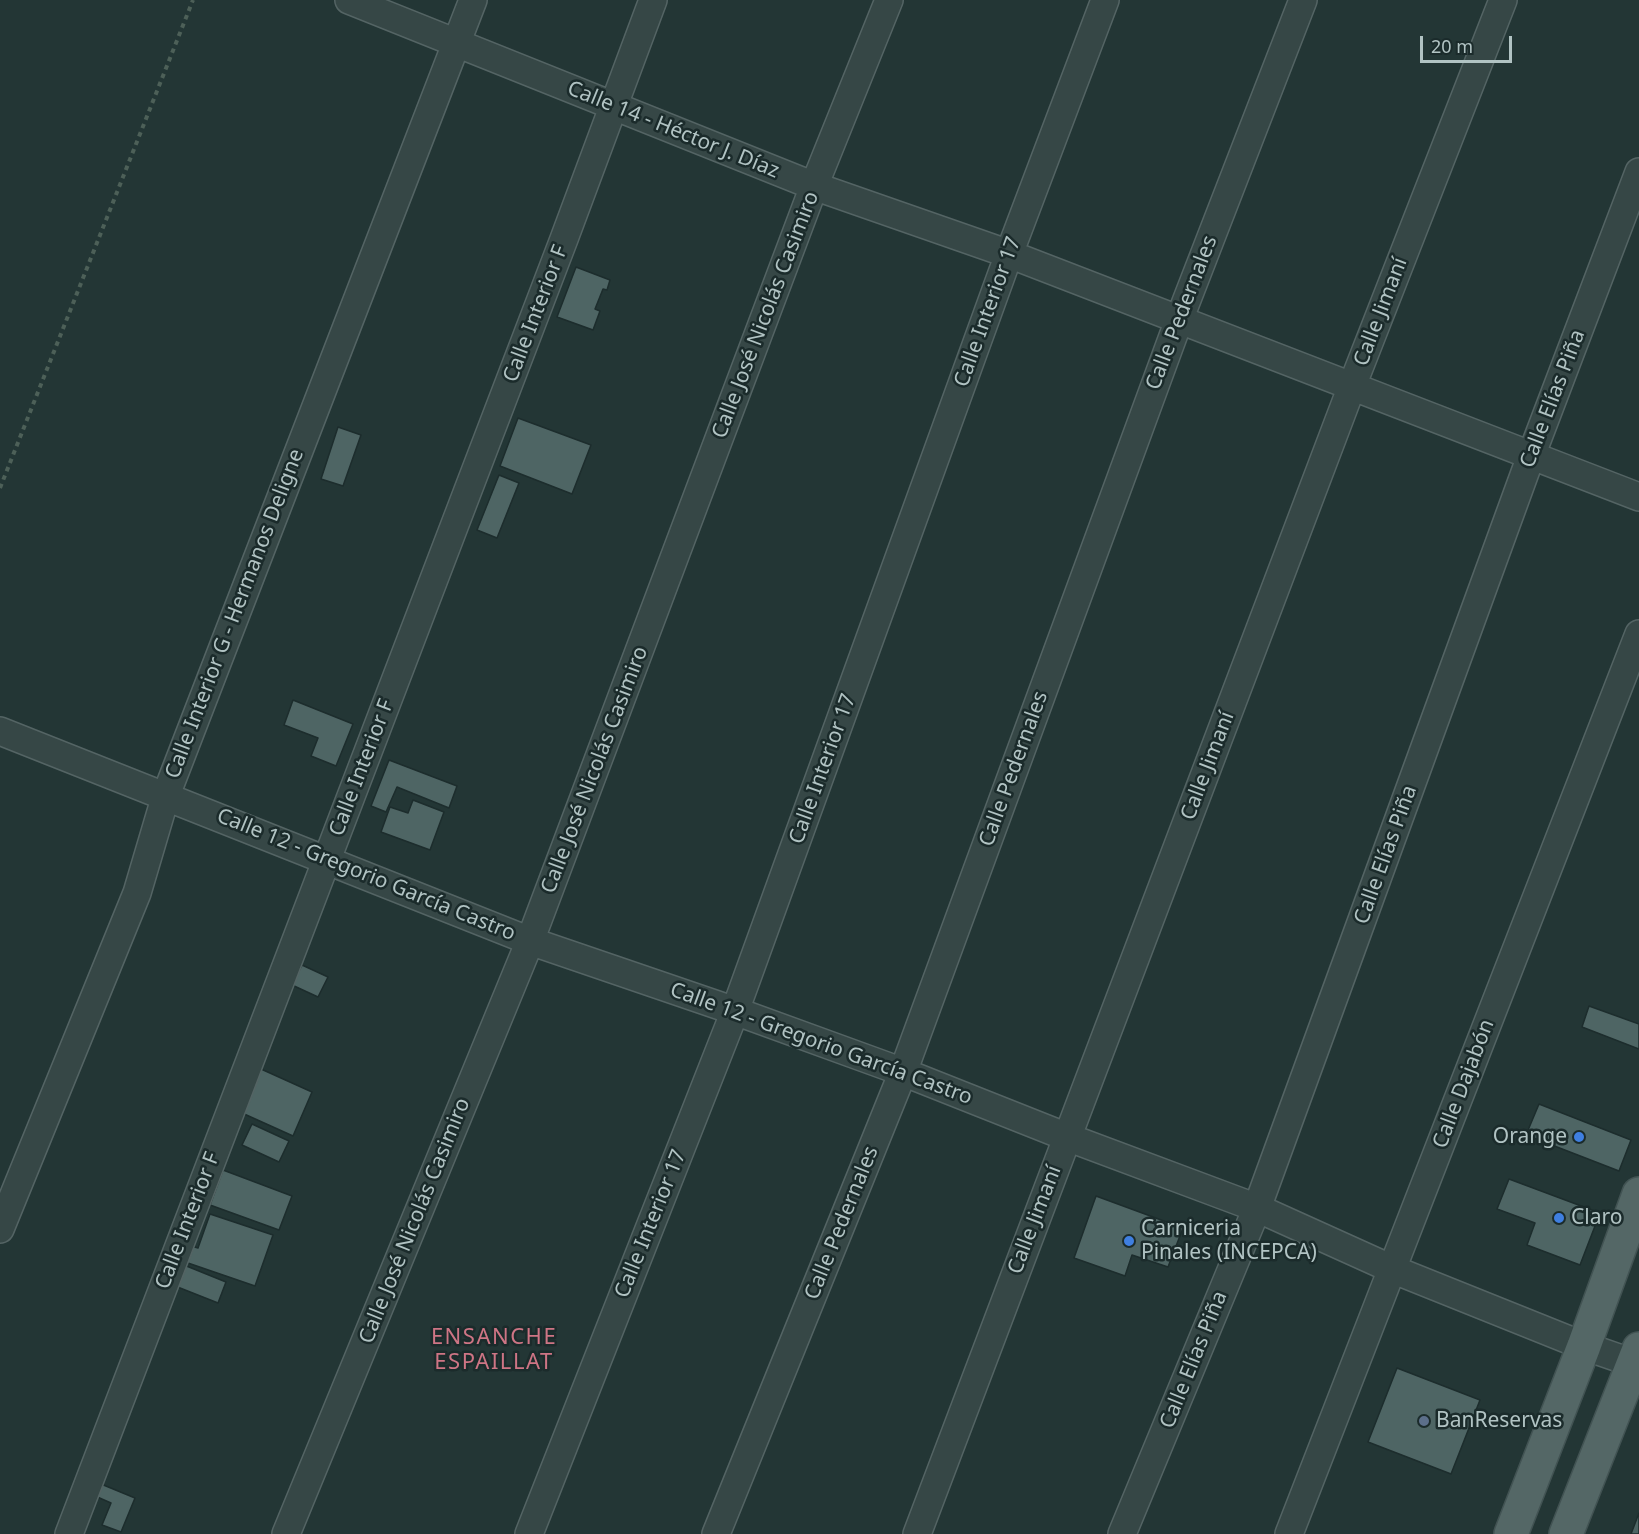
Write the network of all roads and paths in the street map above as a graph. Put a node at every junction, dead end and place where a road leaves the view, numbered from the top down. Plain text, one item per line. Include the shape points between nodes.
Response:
1 (193, 0) edge
2 (349, 0) edge
3 (473, 0) edge
4 (653, 0) edge
5 (889, 0) edge
6 (1105, 0) edge
7 (1302, 0) edge
8 (1503, 0) edge
9 (456, 42) junction
10 (613, 107) junction
11 (1639, 172) edge
12 (814, 186) junction
13 (1009, 254) junction
14 (1179, 320) junction
15 (1352, 386) junction
16 (1531, 456) junction
17 (0, 488) edge
18 (1639, 497) edge
19 (1639, 634) edge
20 (0, 731) edge
21 (166, 795) junction
22 (327, 860) junction
23 (530, 941) junction
24 (735, 1011) junction
25 (903, 1072) junction
26 (1067, 1137) junction
27 (1639, 1194) edge
28 (1257, 1208) junction
29 (0, 1229) edge
30 (1392, 1269) junction
31 (1584, 1346) junction
32 (1637, 1359) edge
33 (69, 1534) edge
34 (286, 1534) edge
35 (529, 1534) edge
36 (716, 1534) edge
37 (917, 1534) edge
38 (1122, 1534) edge
39 (1289, 1534) edge
40 (1511, 1534) edge
41 (1566, 1534) edge

1 - 17 path
2 - 9 street, Calle 14 - Héctor J. Díaz
3 - 9 street, Calle Interior G - Hermanos Deligne
4 - 10 street, Calle Interior F
5 - 12 street, Calle José Nicolás Casimiro
6 - 13 street, Calle Interior 17
7 - 14 street, Calle Pedernales
8 - 15 street, Calle Jimaní
9 - 10 street, Calle 14 - Héctor J. Díaz
9 - 21 street, Calle Interior G - Hermanos Deligne
10 - 12 street, Calle 14 - Héctor J. Díaz
10 - 22 street, Calle Interior F
11 - 16 street, Calle Elías Piña
12 - 13 street, Calle 14 - Héctor J. Díaz
12 - 23 street, Calle José Nicolás Casimiro
13 - 14 street, Calle 14 - Héctor J. Díaz
13 - 24 street, Calle Interior 17
14 - 15 street, Calle 14 - Héctor J. Díaz
14 - 25 street, Calle Pedernales
15 - 16 street, Calle 14 - Héctor J. Díaz
15 - 26 street, Calle Jimaní
16 - 18 street, Calle 14 - Héctor J. Díaz
16 - 28 street, Calle Elías Piña
19 - 30 street, Calle Dajabón
20 - 21 street, Calle 12 - Gregorio García Castro
21 - 22 street, Calle 12 - Gregorio García Castro
21 - 29 street, Calle Interior G - Hermanos Deligne via 136,893
22 - 23 street, Calle 12 - Gregorio García Castro
22 - 33 street, Calle Interior F
23 - 24 street, Calle 12 - Gregorio García Castro
23 - 34 street, Calle José Nicolás Casimiro
24 - 25 street, Calle 12 - Gregorio García Castro
24 - 35 street, Calle Interior 17
25 - 26 street, Calle 12 - Gregorio García Castro
25 - 36 street, Calle Pedernales
26 - 28 street, Calle 12 - Gregorio García Castro
26 - 37 street, Calle Jimaní
27 - 31 main road
28 - 30 street, Calle 12 - Gregorio García Castro
28 - 38 street, Calle Elías Piña
30 - 31 street, Calle 12 - Gregorio García Castro
30 - 39 street, Calle Dajabón
31 - 32 street, Calle 12 - Gregorio García Castro
31 - 40 main road
32 - 41 main road

